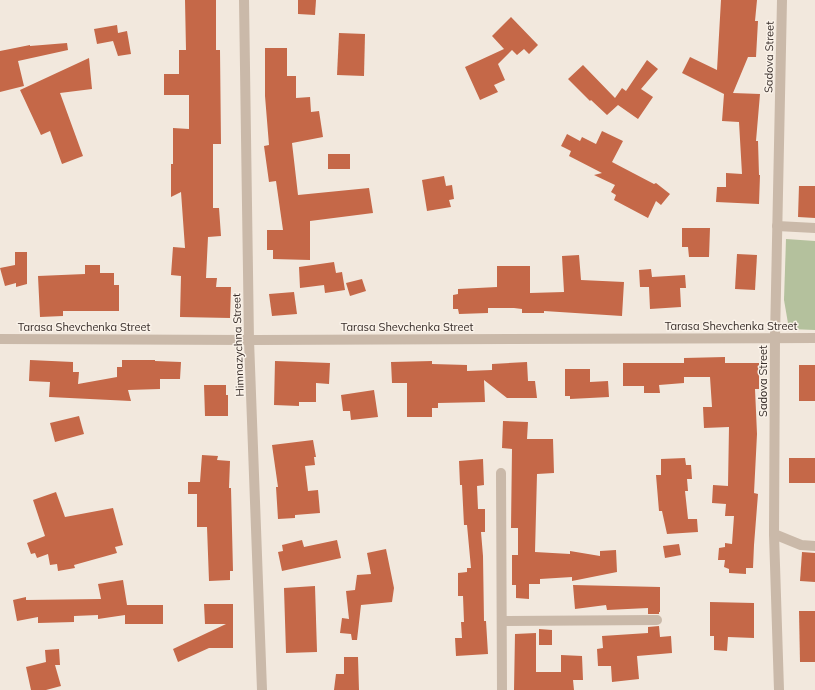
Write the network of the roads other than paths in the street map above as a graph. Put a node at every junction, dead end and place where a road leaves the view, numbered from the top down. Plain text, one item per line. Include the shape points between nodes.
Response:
1 (244, 0) edge
2 (782, 0) edge
3 (777, 226) junction
4 (815, 228) edge
5 (775, 338) junction
6 (815, 338) edge
7 (0, 339) edge
8 (249, 340) junction
9 (501, 472) dead end
10 (774, 534) junction
11 (815, 546) edge
12 (657, 620) dead end
13 (502, 621) junction
14 (262, 690) edge
15 (502, 690) edge
16 (779, 690) edge

1 - 8 street, Himnazychna Street
2 - 3 street, Sadova Street
3 - 4 street
3 - 5 street, Sadova Street
5 - 6 street, Tarasa Shevchenka Street
5 - 8 street, Tarasa Shevchenka Street
5 - 10 street, Sadova Street
7 - 8 street, Tarasa Shevchenka Street
8 - 14 street, Himnazychna Street
9 - 13 street
10 - 11 street via 801,545
10 - 16 street, Sadova Street
12 - 13 street
13 - 15 street

